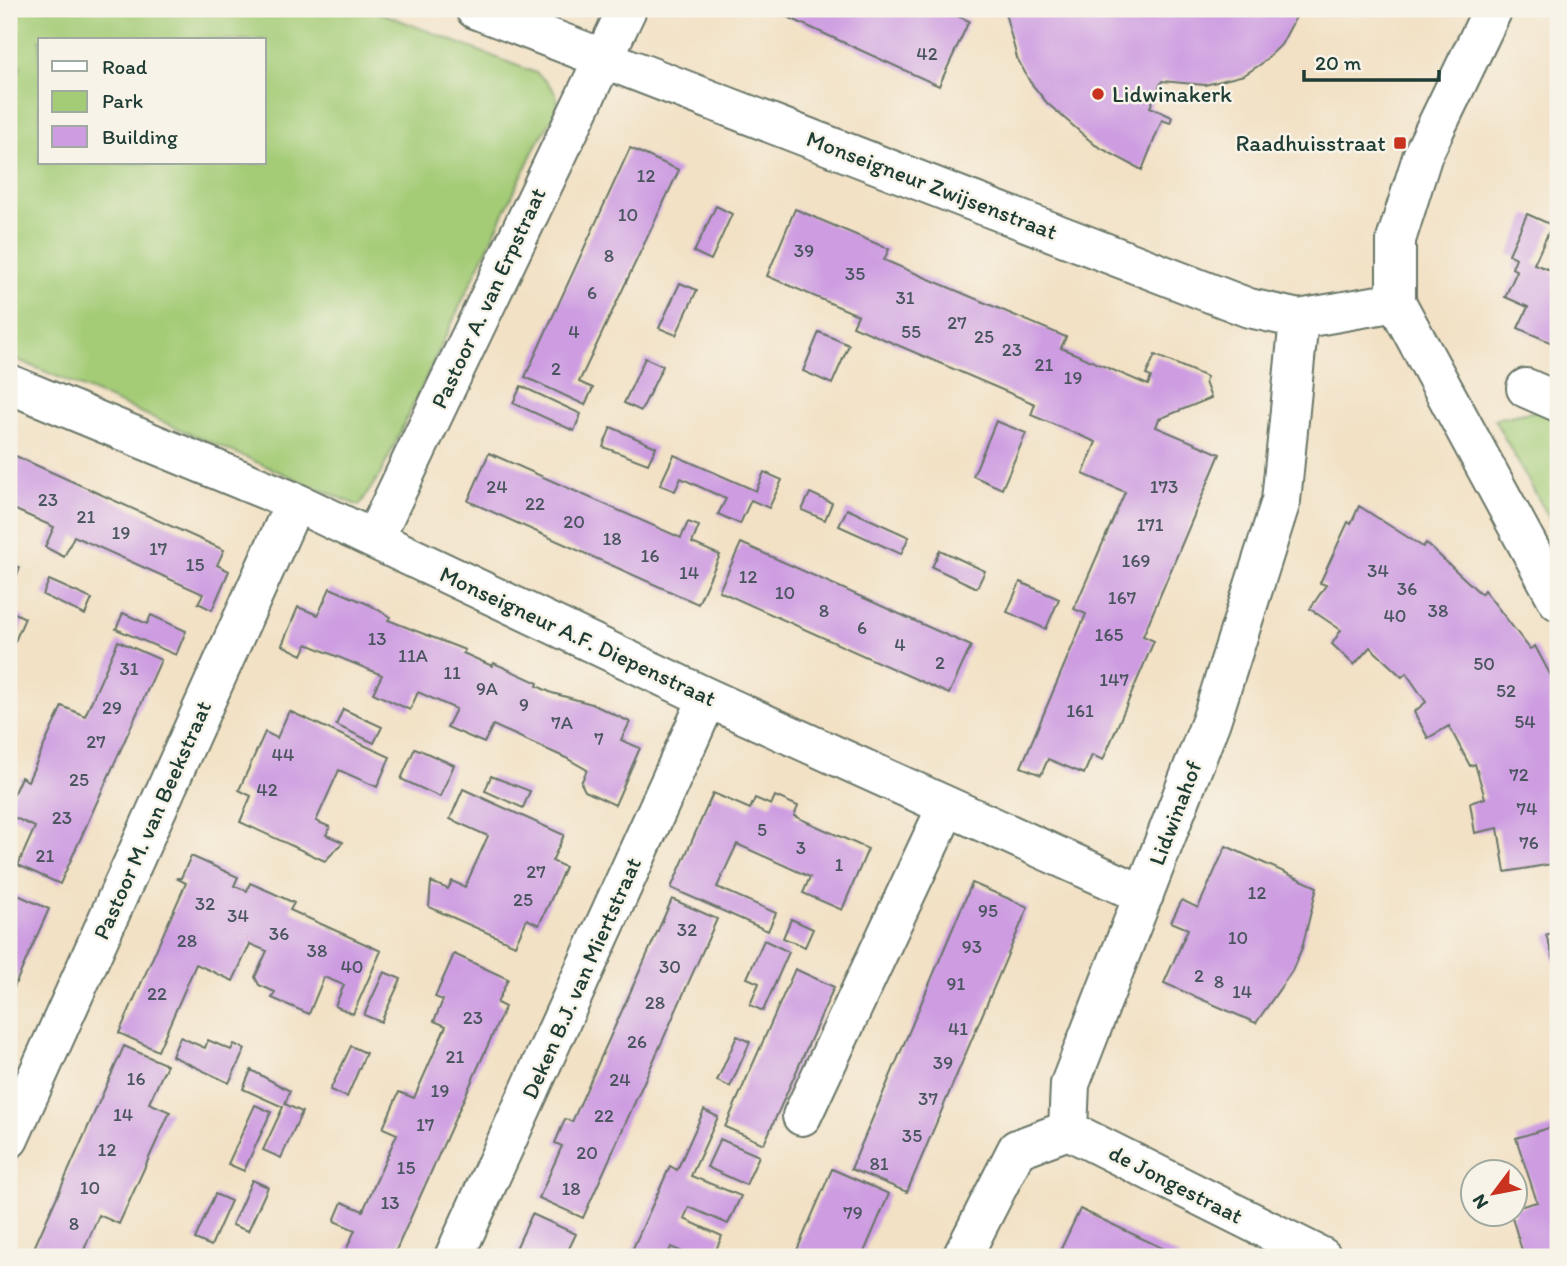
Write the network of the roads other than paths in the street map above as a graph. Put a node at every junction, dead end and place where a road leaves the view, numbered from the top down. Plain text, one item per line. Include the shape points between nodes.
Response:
1 (475, 9) edge
2 (627, 9) edge
3 (1493, 9) edge
4 (603, 57) junction
5 (1396, 302) junction
6 (1299, 319) junction
7 (9, 384) edge
8 (295, 502) junction
9 (374, 539) junction
10 (1558, 601) edge
11 (709, 698) junction
12 (947, 806) junction
13 (1144, 895) junction
14 (802, 1116) dead end
15 (1068, 1130) junction
16 (9, 1139) edge
17 (454, 1257) edge
18 (962, 1257) edge
19 (1322, 1257) edge

1 - 4 street, Monseigneur Zwijsenstraat
2 - 4 street, Pastoor A. van Erpstraat
3 - 5 street via 1423,153 1396,240
4 - 6 street, Monseigneur Zwijsenstraat via 1249,308
4 - 9 street, Pastoor A. van Erpstraat
5 - 6 street, Monseigneur Zwijsenstraat
5 - 10 street
6 - 13 street, Lidwinahof via 1281,501 1211,721
7 - 8 street, Monseigneur A.F. Diepenstraat
8 - 9 street, Monseigneur A.F. Diepenstraat
8 - 16 street, Pastoor M. van Beekstraat
9 - 11 street, Monseigneur A.F. Diepenstraat
11 - 12 street, Monseigneur A.F. Diepenstraat
11 - 17 street, Deken B.J. van Miertstraat
12 - 13 street, Monseigneur A.F. Diepenstraat
12 - 14 street
13 - 15 street, Lidwinahof via 1070,1084
15 - 18 street via 1017,1149
15 - 19 street, de Jongestraat

